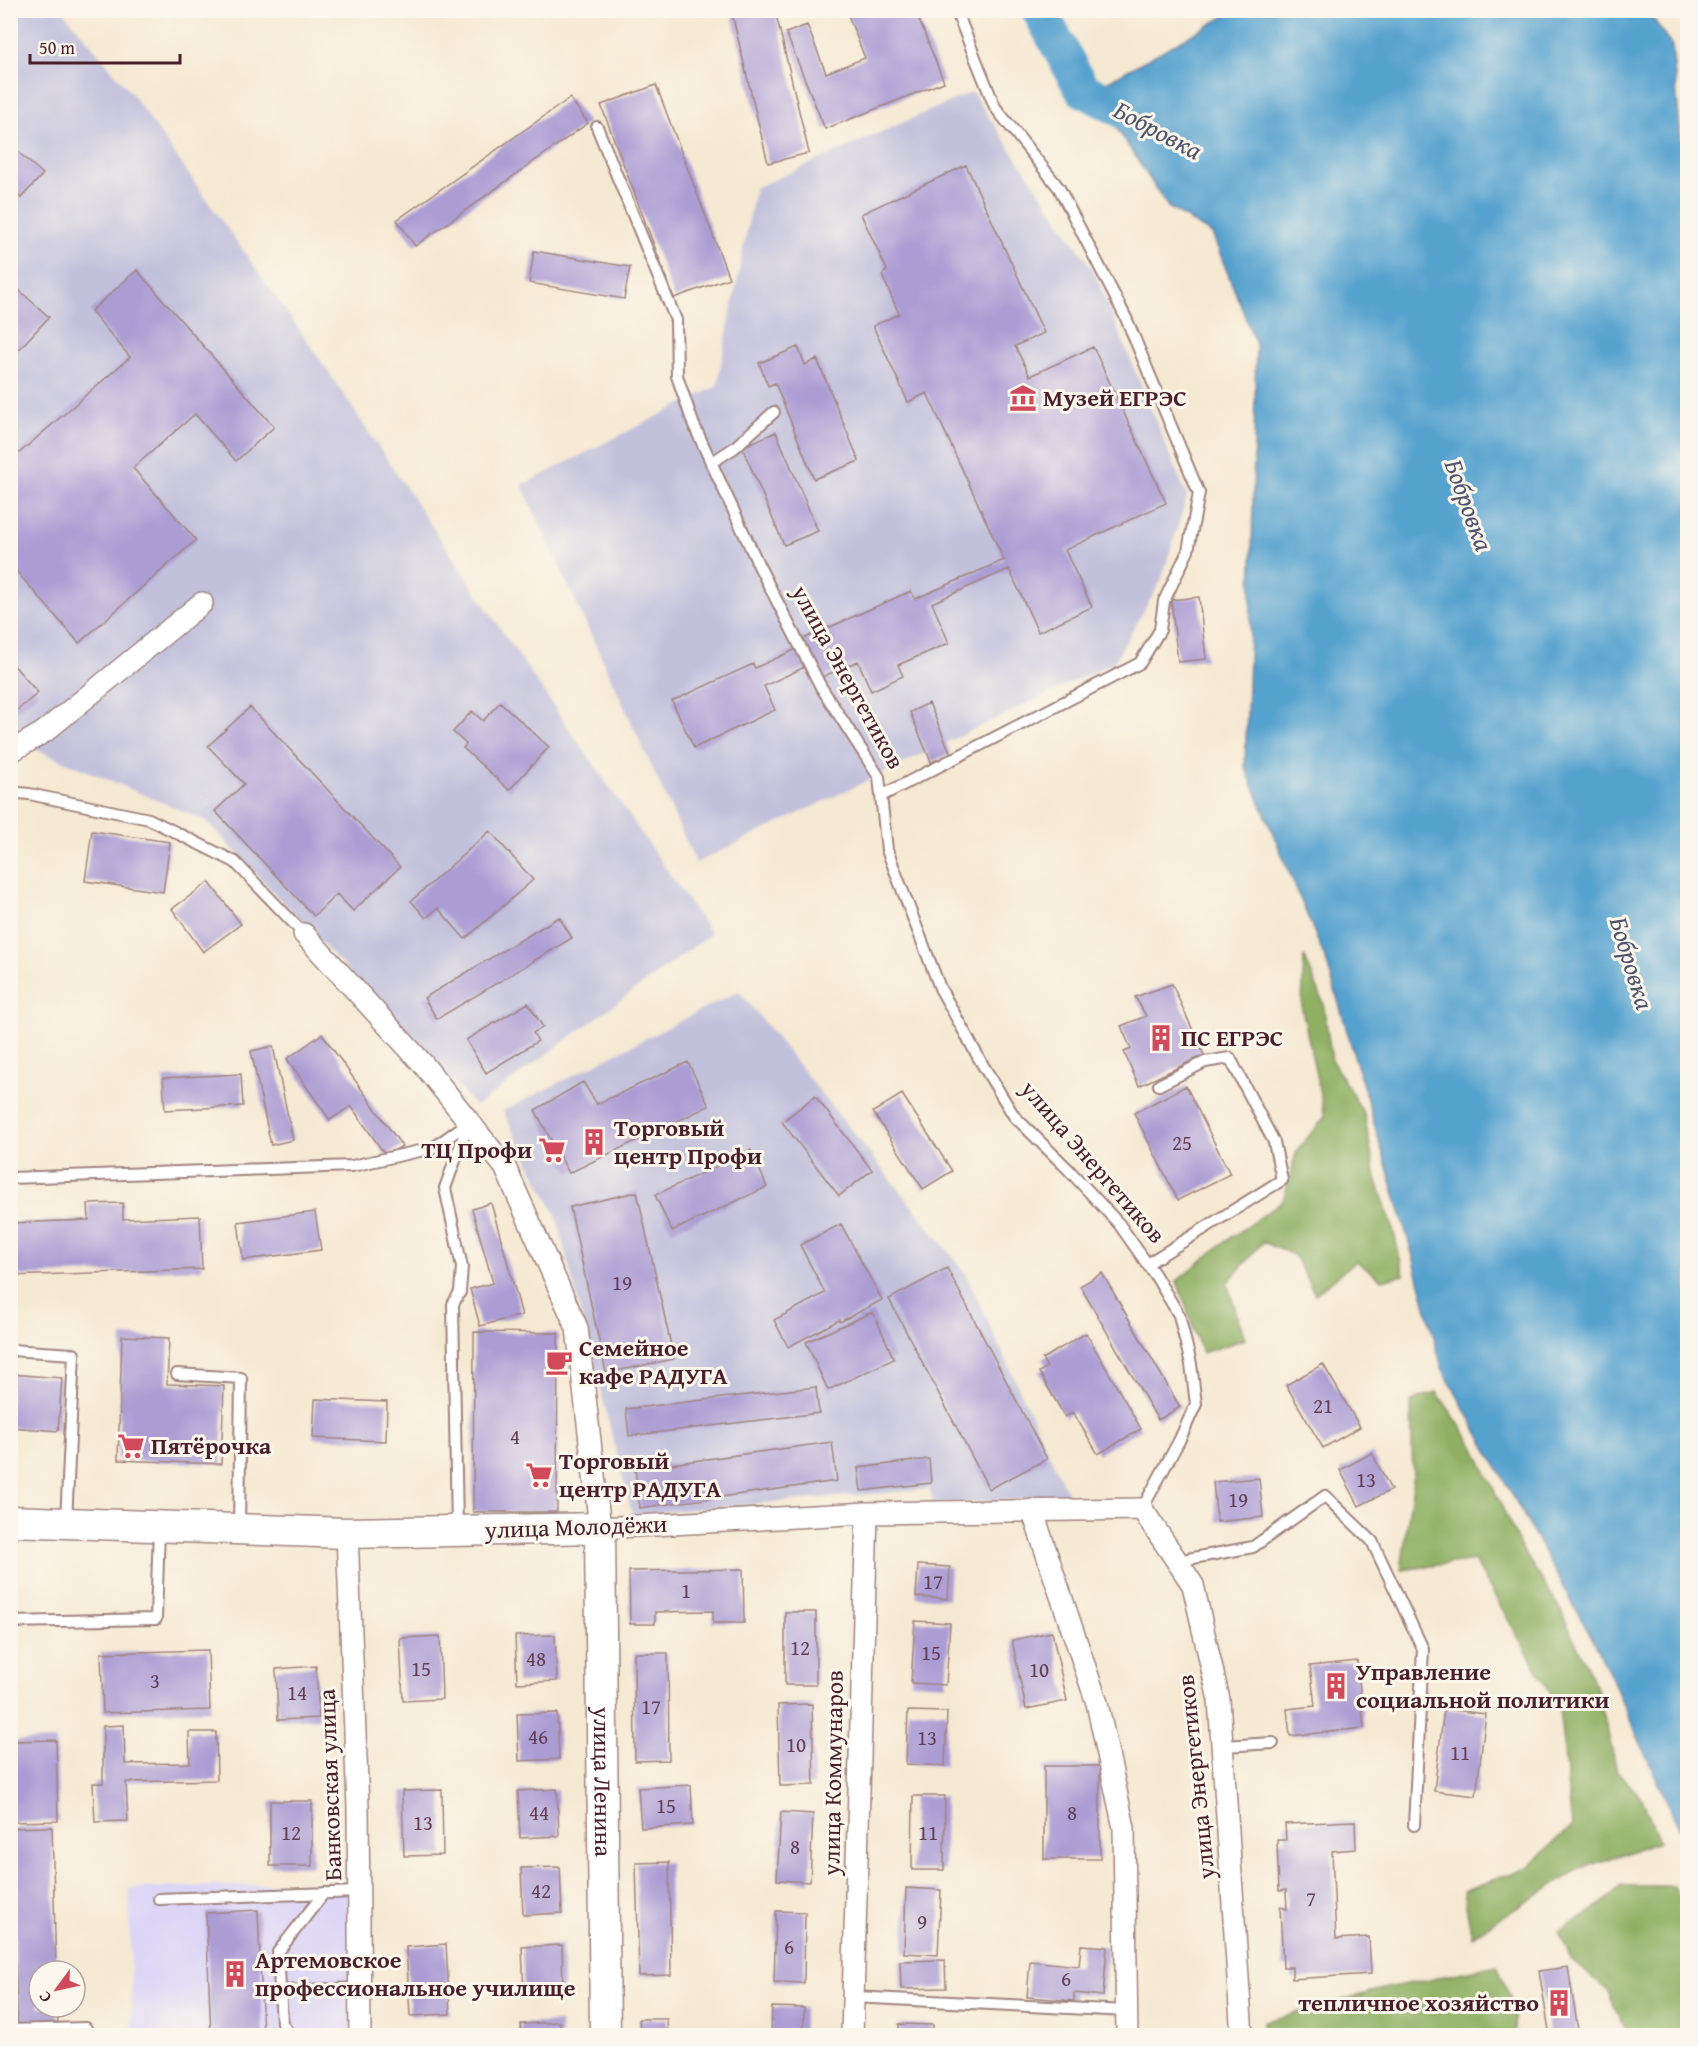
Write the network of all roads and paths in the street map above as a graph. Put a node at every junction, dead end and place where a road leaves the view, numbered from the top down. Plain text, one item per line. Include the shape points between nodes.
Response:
1 (956, 10) edge
2 (597, 127) dead end
3 (774, 412) dead end
4 (711, 463) junction
5 (202, 603) dead end
6 (10, 752) edge
7 (10, 792) edge
8 (881, 796) junction
9 (304, 934) joint
10 (1159, 1085) dead end
11 (469, 1122) junction
12 (10, 1179) edge
13 (1148, 1264) junction
14 (10, 1350) edge
15 (177, 1374) dead end
16 (1142, 1509) junction
17 (1032, 1510) junction
18 (867, 1513) junction
19 (10, 1521) edge
20 (66, 1522) junction
21 (159, 1526) junction
22 (600, 1528) junction
23 (239, 1529) junction
24 (457, 1531) junction
25 (346, 1533) junction
26 (1178, 1561) junction
27 (10, 1622) edge
28 (1273, 1743) dead end
29 (1224, 1746) junction
30 (1414, 1825) dead end
31 (359, 1892) junction
32 (324, 1893) junction
33 (159, 1899) dead end
34 (360, 1988) junction
35 (280, 1991) junction
36 (853, 1997) junction
37 (1127, 2011) junction
38 (86, 2028) dead end
39 (10, 2030) edge
40 (290, 2036) edge
41 (360, 2036) edge
42 (605, 2036) edge
43 (852, 2036) edge
44 (1127, 2036) edge
45 (1242, 2036) edge

1 - 8 lane via 995,107 1059,188 1126,318 1199,493 1188,551 1164,601 1160,630 1140,663
2 - 4 lane, улица Энергетиков via 676,320 677,376
3 - 4 lane
4 - 8 lane, улица Энергетиков via 821,687 879,777
5 - 6 street via 44,732
7 - 9 lane via 149,819 235,862
8 - 13 lane, улица Энергетиков via 887,850 911,915 940,988 981,1062 1014,1116 1119,1224
9 - 11 street via 423,1064
10 - 13 lane via 1205,1062 1230,1058 1274,1142 1282,1180
11 - 12 lane via 433,1148 352,1166
11 - 22 street via 505,1167 577,1328
11 - 24 lane via 446,1188 462,1267 460,1292 453,1304
13 - 16 lane, улица Энергетиков via 1179,1315 1196,1404
14 - 20 lane via 74,1354
15 - 23 lane via 241,1378
16 - 17 street, улица Молодёжи
16 - 26 street, улица Энергетиков
17 - 18 street, улица Молодёжи
17 - 37 street via 1097,1703 1124,1828
18 - 22 street, улица Молодёжи
18 - 36 street, улица Коммунаров
19 - 20 street, улица Молодёжи
20 - 21 street, улица Молодёжи
21 - 23 street, улица Молодёжи
21 - 27 lane via 156,1619
22 - 24 street, улица Молодёжи
22 - 42 street, улица Ленина
23 - 25 street, улица Молодёжи
24 - 25 street, улица Молодёжи
25 - 31 street, Банковская улица
26 - 29 street, улица Энергетиков via 1193,1585 1219,1700
26 - 30 lane via 1253,1547 1324,1496 1372,1541 1423,1650
28 - 29 lane
29 - 45 street, улица Энергетиков
31 - 32 lane
31 - 34 street, Банковская улица
32 - 33 lane
32 - 35 lane via 278,1952
34 - 35 lane
34 - 41 street, Банковская улица
35 - 40 lane via 282,2023
36 - 37 lane
36 - 43 street, улица Коммунаров
37 - 44 street
38 - 39 lane

